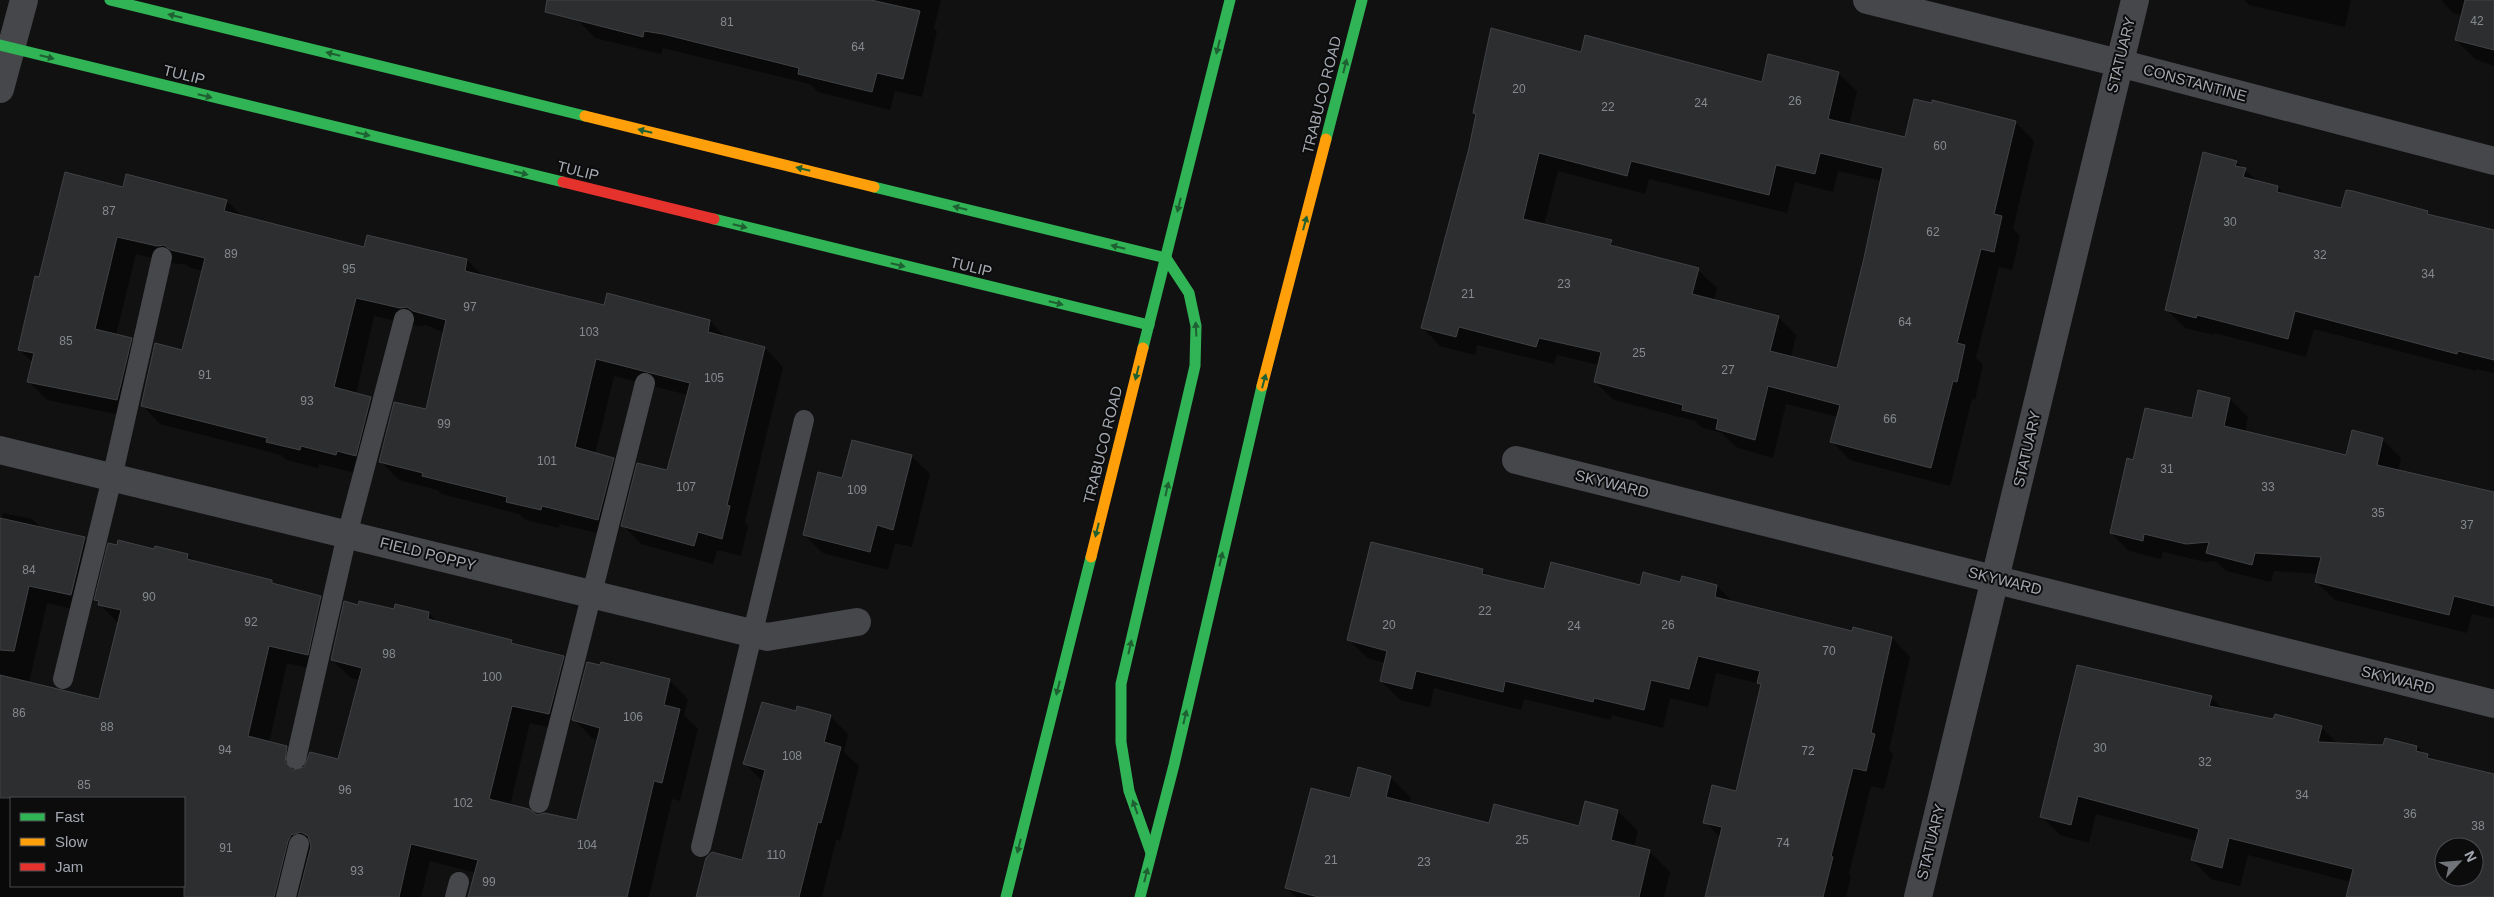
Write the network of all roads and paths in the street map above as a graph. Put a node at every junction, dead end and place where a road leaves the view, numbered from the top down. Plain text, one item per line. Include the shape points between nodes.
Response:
1 (24, 0) edge
2 (110, 0) edge
3 (1230, 0) edge
4 (1362, 0) edge
5 (1867, 0) edge
6 (2135, 0) edge
7 (5, 47) edge
8 (2119, 63) junction
9 (0, 89) edge
10 (2494, 161) edge
11 (162, 257) dead end
12 (1166, 258) junction
13 (404, 320) dead end
14 (1149, 325) junction
15 (644, 383) dead end
16 (804, 420) dead end
17 (0, 450) edge
18 (1516, 460) dead end
19 (112, 478) junction
20 (347, 535) junction
21 (1996, 578) junction
22 (592, 594) junction
23 (856, 622) dead end
24 (751, 633) junction
25 (63, 679) dead end
26 (2494, 704) edge
27 (296, 759) dead end
28 (539, 803) dead end
29 (299, 844) dead end
30 (701, 847) dead end
31 (1152, 852) junction
32 (286, 897) edge
33 (1006, 897) edge
34 (1140, 897) edge
35 (1918, 897) edge

1 - 7 street
12 -> 2 main road
3 -> 12 main road, TRABUCO ROAD
31 -> 4 main road, TRABUCO ROAD via 1251,428
5 - 8 street, CONSTANTINE
6 - 8 street, STATUARY
7 - 9 street
7 -> 14 main road, TULIP
8 - 10 street, CONSTANTINE
8 - 21 street, STATUARY
11 - 19 lane
12 - 14 main road, TRABUCO ROAD
31 -> 12 main road via 1129,791 1121,742 1121,684 1195,366 1196,326 1189,293
13 - 20 lane
14 -> 33 main road, TRABUCO ROAD
15 - 22 lane
16 - 24 lane
17 - 19 street, FIELD POPPY
18 - 21 street, SKYWARD
19 - 20 street, FIELD POPPY
19 - 25 lane
20 - 22 street, FIELD POPPY
20 - 27 lane
21 - 26 street, SKYWARD
21 - 35 street, STATUARY
22 - 24 street, FIELD POPPY
22 - 28 lane
23 - 24 street, FIELD POPPY via 767,637
24 - 30 lane
29 - 32 lane
34 -> 31 main road, TRABUCO ROAD

